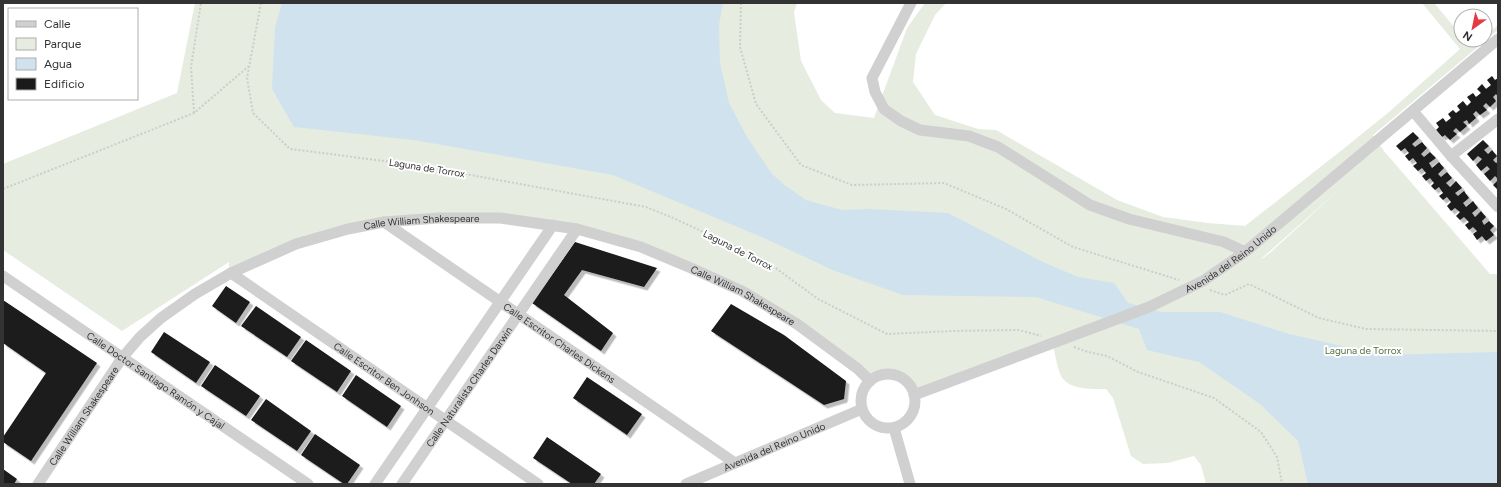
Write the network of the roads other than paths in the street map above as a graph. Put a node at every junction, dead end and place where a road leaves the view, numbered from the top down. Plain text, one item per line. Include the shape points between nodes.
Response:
1 (911, 3) edge
2 (1498, 39) edge
3 (1413, 111) junction
4 (1498, 119) edge
5 (1451, 156) junction
6 (1498, 208) edge
7 (384, 222) junction
8 (553, 225) junction
9 (577, 229) junction
10 (1245, 252) junction
11 (231, 273) junction
12 (3, 276) edge
13 (500, 302) junction
14 (518, 314) junction
15 (122, 358) junction
16 (870, 381) junction
17 (914, 395) junction
18 (427, 408) junction
19 (862, 409) junction
20 (445, 421) junction
21 (894, 428) junction
22 (735, 463) junction
23 (38, 484) edge
24 (308, 484) edge
25 (375, 484) edge
26 (402, 484) edge
27 (538, 484) edge
28 (686, 484) edge
29 (910, 484) edge

1 - 10 street via 872,78 875,92 884,109 920,130 969,136 998,147 1090,205 1129,219 1224,242
2 - 3 street, Avenida del Reino Unido
3 - 5 street
3 - 10 street, Avenida del Reino Unido
4 - 5 street
5 - 6 street
7 - 8 street, Calle William Shakespeare via 438,218 500,218
7 - 11 street, Calle William Shakespeare via 296,244
7 - 13 street, Calle Escritor Charles Dickens
8 - 9 street, Calle William Shakespeare
8 - 13 street
9 - 14 street, Calle Naturalista Charles Darwin
9 - 16 street, Calle William Shakespeare via 641,248 742,290 797,324 858,369
10 - 17 street, Avenida del Reino Unido via 1203,281 1149,307
11 - 15 street, Calle William Shakespeare via 161,318
11 - 18 street, Calle Escritor Ben Jonhson
12 - 15 street, Calle Doctor Santiago Ramón y Cajal
13 - 14 street, Calle Escritor Charles Dickens
13 - 18 street
14 - 20 street, Calle Naturalista Charles Darwin
14 - 22 street, Calle Escritor Charles Dickens
15 - 23 street, Calle William Shakespeare
15 - 24 street, Calle Doctor Santiago Ramón y Cajal
16 - 17 street via 883,375 896,376 911,386
16 - 19 street via 862,394
17 - 21 street via 915,404 911,416 902,425
18 - 20 street, Calle Escritor Ben Jonhson
18 - 25 street
19 - 21 street via 871,422 878,426
19 - 22 street, Avenida del Reino Unido
20 - 26 street, Calle Naturalista Charles Darwin
20 - 27 street, Calle Escritor Ben Jonhson
21 - 29 street
22 - 28 street, Avenida del Reino Unido

